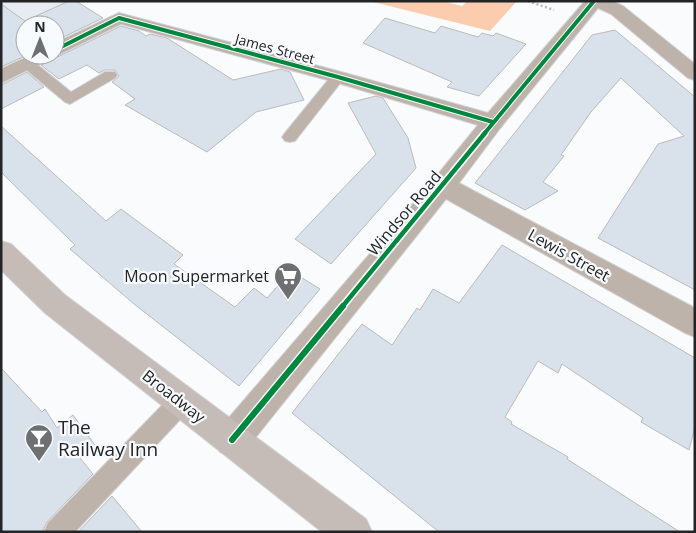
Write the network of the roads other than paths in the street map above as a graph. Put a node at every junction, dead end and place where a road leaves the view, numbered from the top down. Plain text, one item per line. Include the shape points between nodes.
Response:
1 (596, 1) edge
2 (65, 45) edge
3 (24, 65) edge
4 (42, 65) edge
5 (695, 74) edge
6 (110, 75) dead end
7 (1, 76) edge
8 (338, 77) junction
9 (493, 122) junction
10 (290, 137) dead end
11 (443, 186) junction
12 (1, 252) edge
13 (695, 323) edge
14 (181, 402) junction
15 (232, 440) junction
16 (57, 532) edge
17 (353, 532) edge

1 - 5 street via 617,10
1 - 9 street, Windsor Road
2 - 8 street, James Street via 119,18
3 - 7 street
4 - 6 lane via 70,99
8 - 9 street, James Street
8 - 10 lane
9 - 11 street, Windsor Road
11 - 13 street, Lewis Street
11 - 15 street, Windsor Road
12 - 14 main road, Broadway via 55,304
14 - 15 main road, Broadway
14 - 16 lane
15 - 17 main road, Broadway

